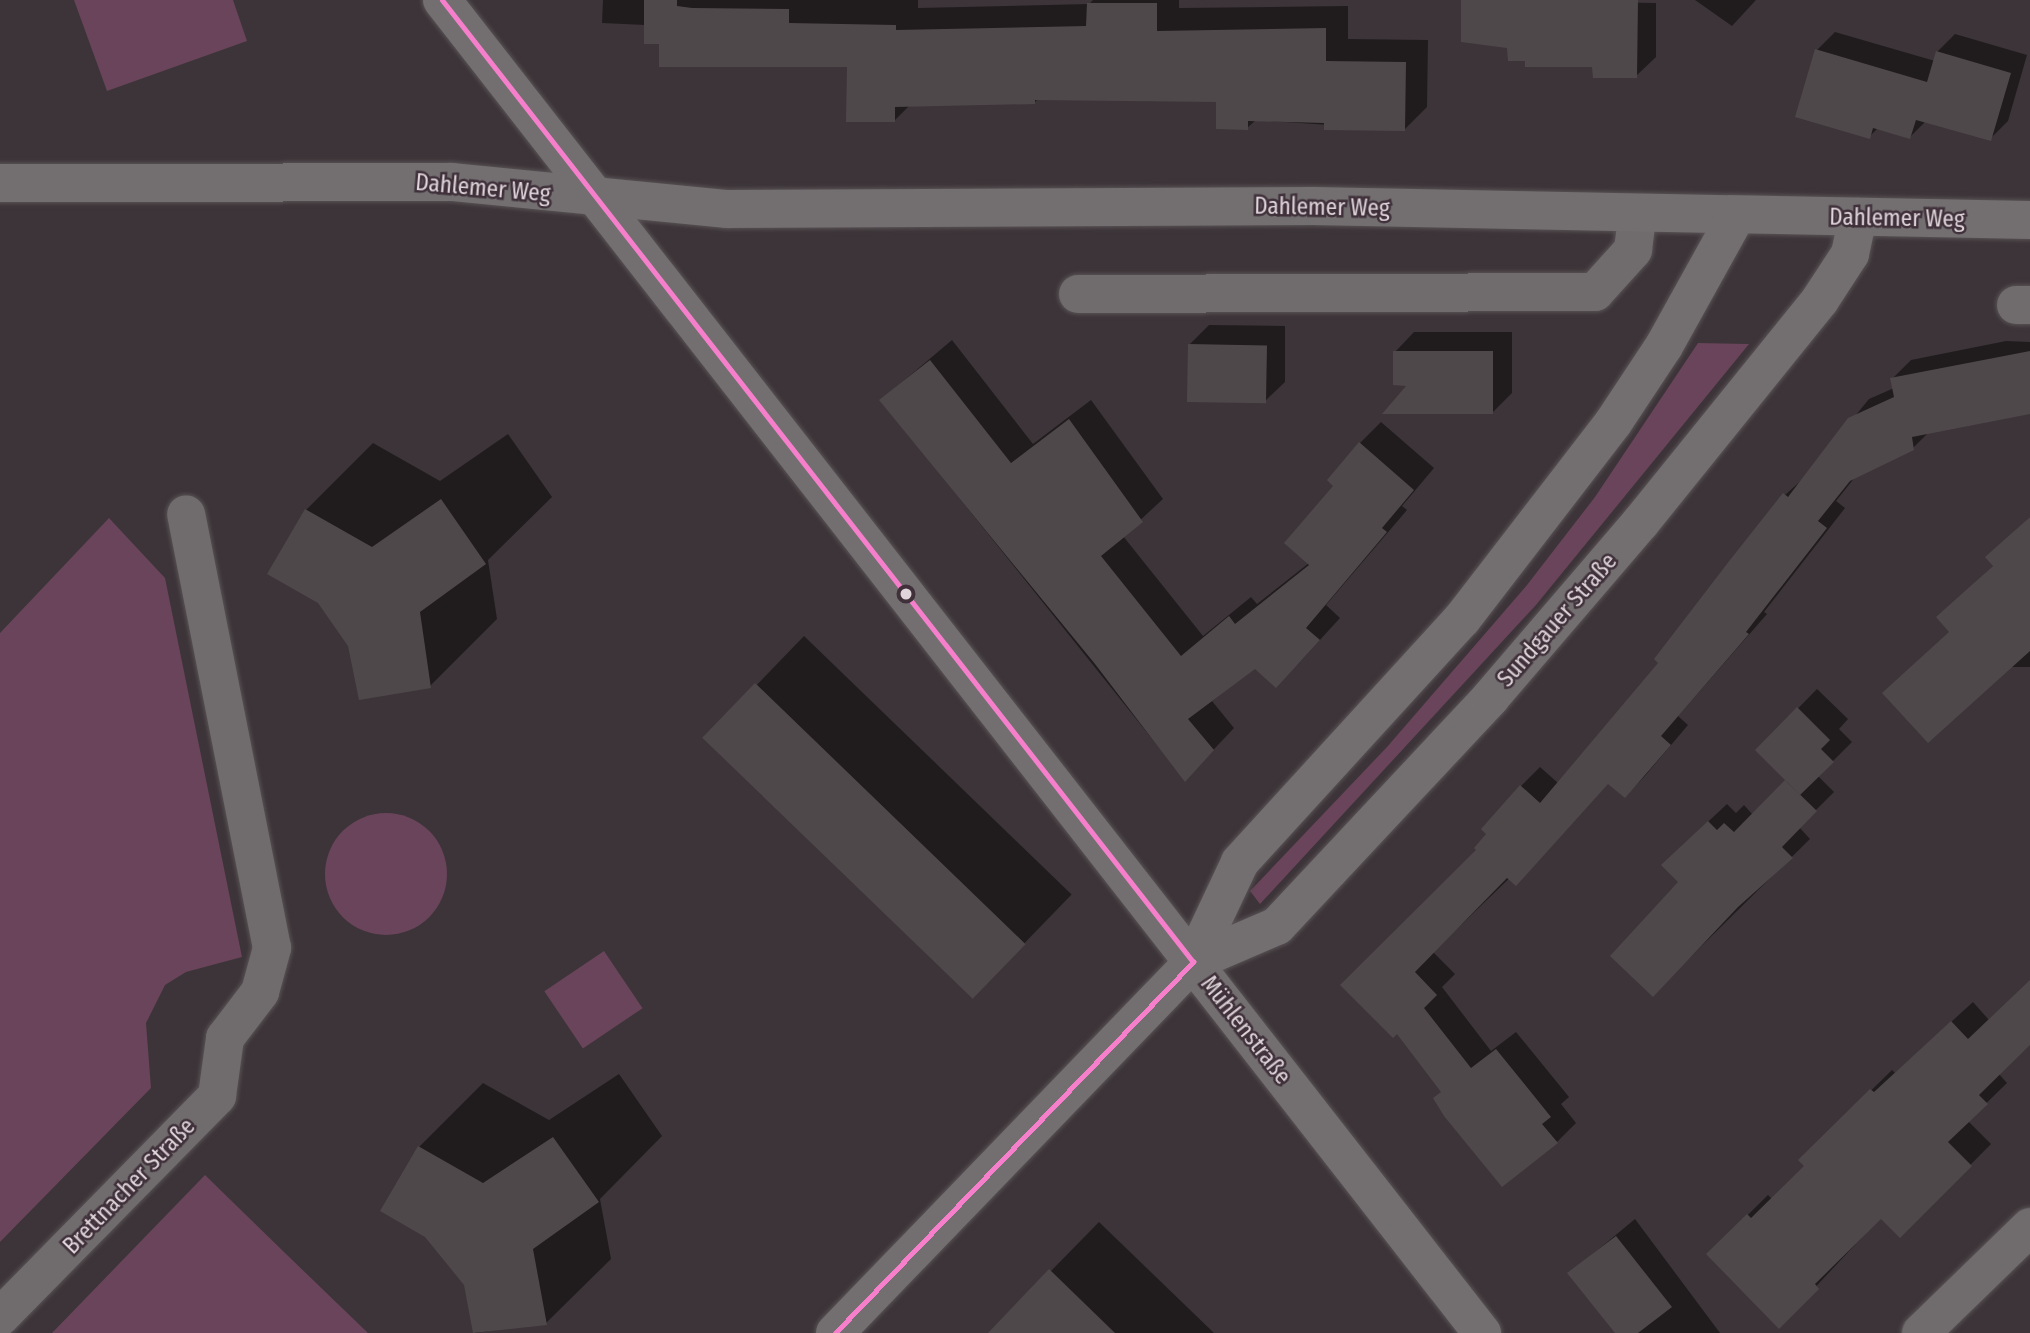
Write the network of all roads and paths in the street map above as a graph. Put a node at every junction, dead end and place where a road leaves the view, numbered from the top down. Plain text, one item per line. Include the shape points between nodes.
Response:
1 (442, 0) edge
2 (0, 183) edge
3 (596, 198) junction
4 (1637, 215) junction
5 (1736, 216) junction
6 (1858, 217) junction
7 (2030, 220) edge
8 (1078, 295) dead end
9 (186, 514) dead end
10 (1193, 962) junction
11 (2030, 1227) edge
12 (0, 1317) edge
13 (835, 1333) edge
14 (1482, 1333) edge
15 (1921, 1333) edge

1 - 3 street, Mühlenstraße
2 - 3 street, Dahlemer Weg via 452,183
3 - 4 street, Dahlemer Weg via 727,209 1313,206
3 - 10 street, Mühlenstraße
4 - 5 street, Dahlemer Weg
4 - 8 street via 1633,250 1595,292
5 - 6 street, Dahlemer Weg
5 - 10 street, Sundgauer Straße via 1664,346 1605,434 1462,620 1240,862
6 - 7 street, Dahlemer Weg
6 - 10 street, Sundgauer Straße via 1850,254 1820,300 1642,522 1491,697 1277,926
9 - 12 street, Brettnacher Straße via 272,948 260,992 225,1038 217,1096
10 - 13 street, Sundgauer Straße
10 - 14 street, Mühlenstraße
11 - 15 street

